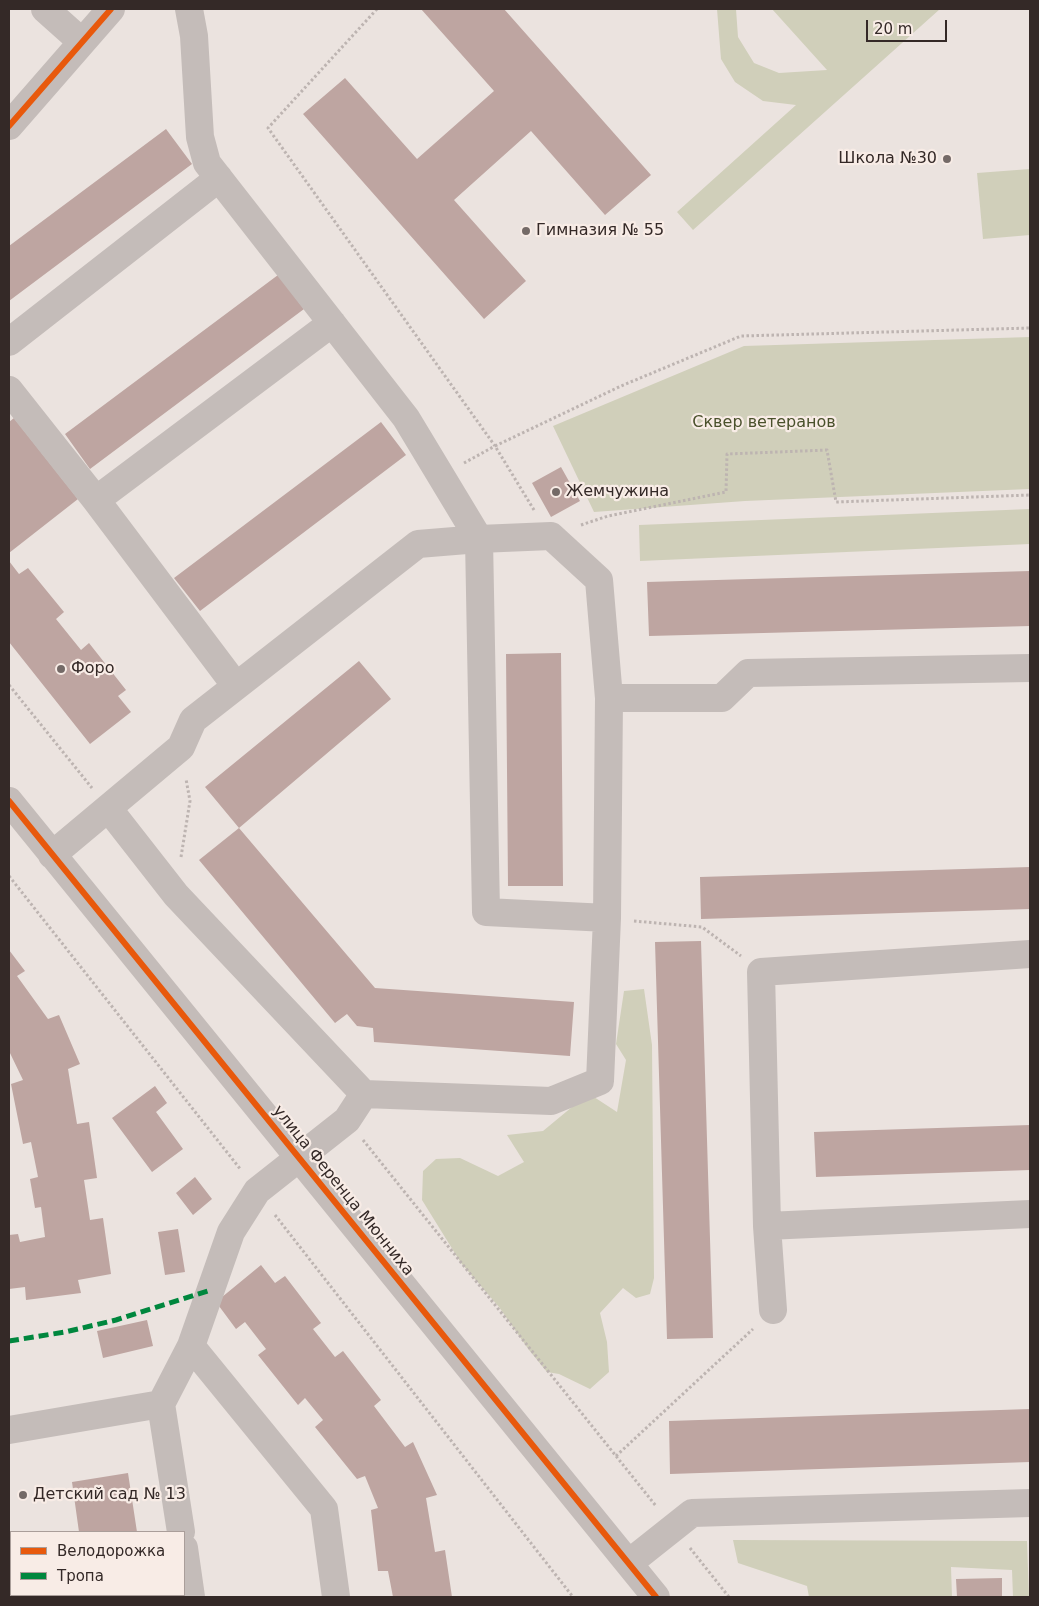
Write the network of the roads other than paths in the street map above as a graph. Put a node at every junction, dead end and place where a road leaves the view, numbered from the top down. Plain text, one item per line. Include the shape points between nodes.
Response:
1 (45, 9) edge
2 (111, 9) edge
3 (189, 9) edge
4 (82, 42) junction
5 (9, 126) edge
6 (219, 178) junction
7 (332, 323) junction
8 (9, 342) edge
9 (9, 390) edge
10 (96, 500) junction
11 (478, 539) junction
12 (1030, 668) edge
13 (236, 686) junction
14 (609, 698) junction
15 (9, 801) edge
16 (108, 808) junction
17 (52, 855) junction
18 (607, 918) junction
19 (1030, 954) edge
20 (364, 1094) junction
21 (299, 1158) junction
22 (1030, 1214) edge
23 (767, 1226) junction
24 (773, 1310) road end
25 (191, 1346) junction
26 (161, 1404) junction
27 (9, 1430) edge
28 (1030, 1503) edge
29 (181, 1531) edge
30 (185, 1554) edge
31 (629, 1563) junction
32 (192, 1597) edge
33 (336, 1597) edge
34 (656, 1597) edge

1 - 4 street
2 - 4 street
3 - 6 street via 194,36 200,137 207,162
4 - 5 street
6 - 7 street
6 - 8 street
7 - 10 street
7 - 11 street via 406,418
9 - 10 street
10 - 13 street
11 - 13 street via 418,544
11 - 14 street via 550,536 599,580
11 - 18 street via 486,912
12 - 14 street via 748,673 722,698
13 - 16 street via 193,720 181,747
14 - 18 street
15 - 17 street, улица Ференца Мюнниха
16 - 17 street
16 - 20 street via 176,895
17 - 21 street, улица Ференца Мюнниха
18 - 20 street via 600,1081 551,1101
19 - 23 street via 761,972
20 - 21 street via 347,1120
21 - 25 street via 257,1191 231,1232
21 - 31 street, улица Ференца Мюнниха
22 - 23 street
23 - 24 street
25 - 26 street
25 - 33 street via 324,1510
26 - 27 street
26 - 29 street
28 - 31 street via 692,1513
30 - 32 street
31 - 34 street, улица Ференца Мюнниха

